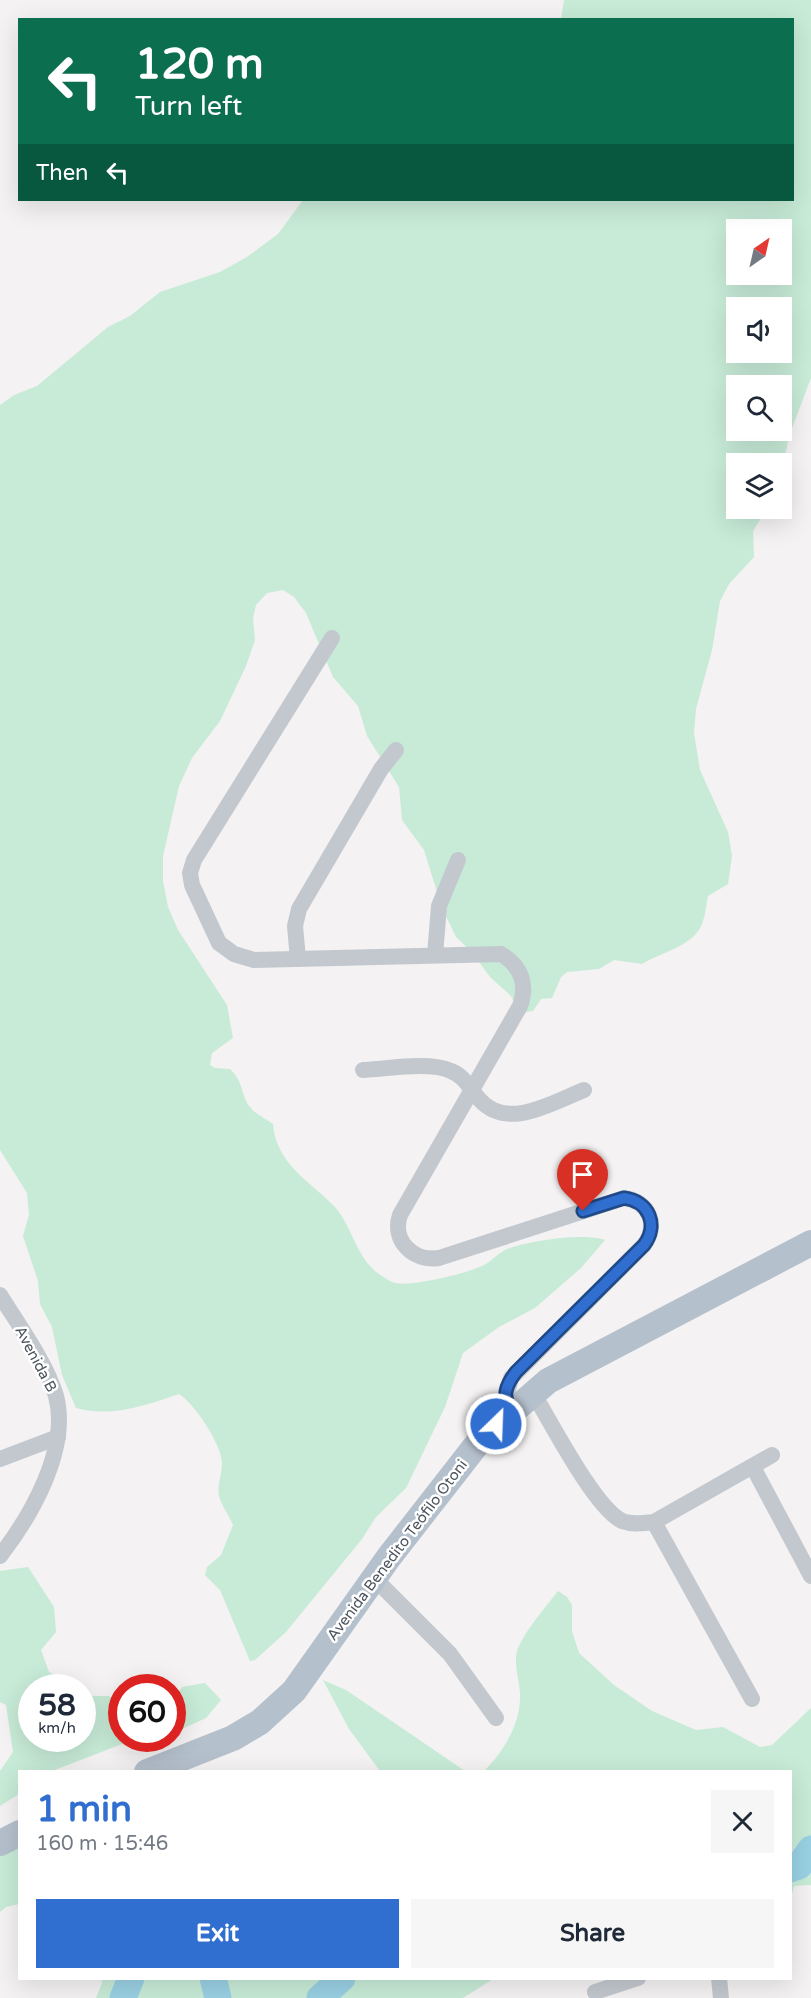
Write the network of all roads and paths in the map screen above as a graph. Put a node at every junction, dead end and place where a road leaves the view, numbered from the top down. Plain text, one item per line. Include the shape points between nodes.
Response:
1 (332, 638) dead end
2 (396, 750) dead end
3 (458, 860) dead end
4 (435, 955) junction
5 (298, 959) junction
6 (363, 1070) dead end
7 (472, 1089) junction
8 (584, 1090) dead end
9 (811, 1243) edge
10 (0, 1295) edge
11 (534, 1393) junction
12 (512, 1410) junction
13 (58, 1437) junction
14 (772, 1455) dead end
15 (0, 1459) edge
16 (753, 1467) junction
17 (654, 1522) junction
18 (0, 1556) edge
19 (811, 1576) edge
20 (374, 1578) junction
21 (752, 1699) dead end
22 (496, 1718) dead end
23 (152, 1770) edge
24 (18, 1834) edge
25 (0, 1843) edge
26 (632, 1980) edge
27 (718, 1980) edge
28 (595, 1992) dead end
29 (721, 1998) edge

1 - 5 street via 194,860 190,873 219,943 226,949 254,960
2 - 5 street via 299,909 295,926
3 - 4 street via 439,906
4 - 5 street
4 - 7 street via 501,954 516,965 523,981 520,1006
6 - 7 street via 436,1066 458,1074
7 - 8 street via 492,1109 514,1115
7 - 12 street via 400,1215 398,1232 411,1253 439,1257 624,1198 642,1204 651,1221 651,1234 644,1245 512,1378 505,1396
9 - 11 main road, Avenida Benedito Teófilo Otoni via 548,1381
10 - 13 street, Avenida B via 56,1396
11 - 12 main road, Avenida Benedito Teófilo Otoni
11 - 17 street via 584,1477 612,1514 632,1524
12 - 20 main road, Avenida Benedito Teófilo Otoni via 453,1472
13 - 15 street
13 - 18 street, Avenida B via 39,1498
14 - 16 street
16 - 17 street
16 - 19 street
17 - 21 street
20 - 22 street via 450,1654
20 - 23 main road, Avenida Benedito Teófilo Otoni via 294,1691 261,1722 233,1738
24 - 25 main road
26 - 28 street
27 - 29 street

